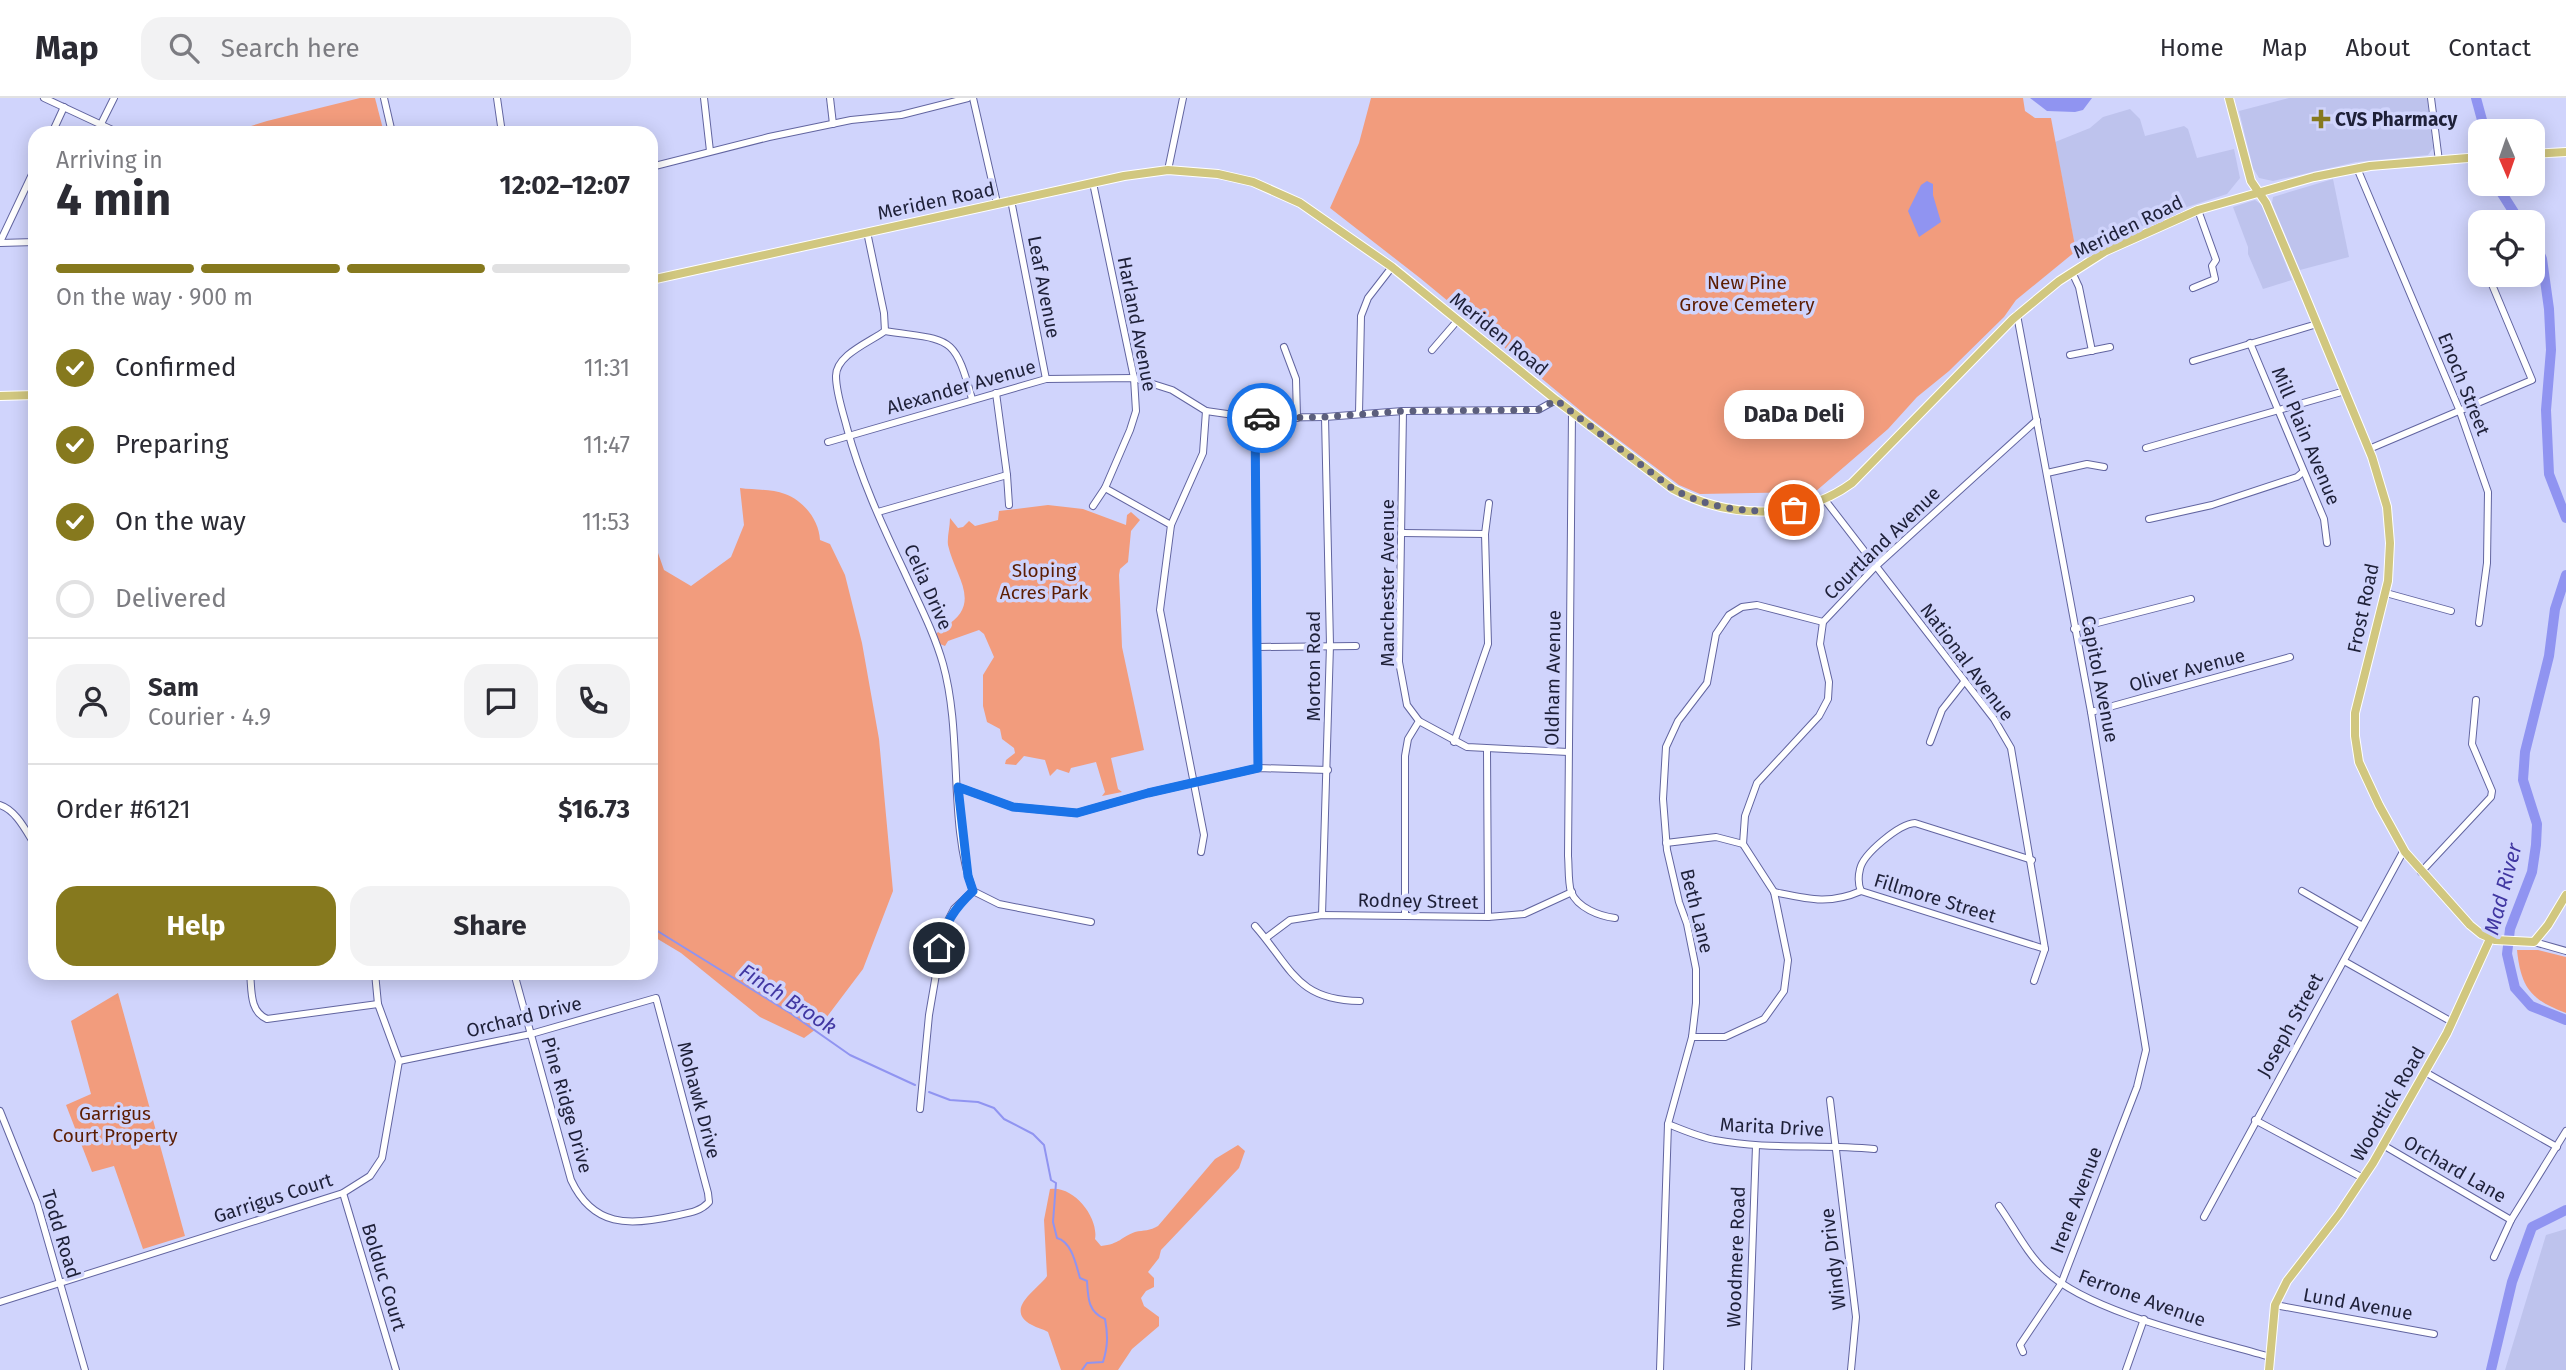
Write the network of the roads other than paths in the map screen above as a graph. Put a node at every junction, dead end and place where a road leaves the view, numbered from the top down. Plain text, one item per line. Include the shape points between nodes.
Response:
1 (44, 98) edge
2 (114, 98) edge
3 (384, 98) edge
4 (497, 98) edge
5 (704, 98) edge
6 (830, 98) edge
7 (971, 98) edge
8 (1183, 98) edge
9 (2229, 98) edge
10 (2431, 98) edge
11 (64, 107) junction
12 (101, 124) junction
13 (833, 124) junction
14 (55, 126) edge
15 (105, 126) edge
16 (390, 126) edge
17 (501, 126) edge
18 (710, 151) junction
19 (2566, 152) edge
20 (2545, 153) edge
21 (2468, 159) edge
22 (2439, 160) junction
23 (658, 165) edge
24 (2357, 168) junction
25 (1168, 170) junction
26 (28, 183) edge
27 (1093, 183) junction
28 (2258, 191) junction
29 (1011, 200) junction
30 (997, 203) junction
31 (2198, 210) junction
32 (867, 232) junction
33 (0, 242) edge
34 (28, 242) edge
35 (1392, 267) junction
36 (2073, 272) junction
37 (658, 278) edge
38 (2493, 287) edge
39 (2193, 288) dead end
40 (2017, 315) junction
41 (1457, 321) junction
42 (2317, 324) junction
43 (885, 331) junction
44 (2250, 343) junction
45 (1283, 347) dead end
46 (2110, 347) dead end
47 (1432, 350) dead end
48 (2092, 351) junction
49 (2070, 355) dead end
50 (2193, 361) dead end
51 (1134, 378) junction
52 (1046, 379) junction
53 (2344, 391) junction
54 (996, 393) junction
55 (28, 395) edge
56 (0, 396) edge
57 (972, 399) junction
58 (1556, 400) junction
59 (2276, 409) junction
60 (2459, 409) junction
61 (1206, 411) junction
62 (1404, 411) junction
63 (1359, 412) junction
64 (1572, 412) junction
65 (1325, 417) junction
66 (1255, 418) junction
67 (1297, 418) junction
68 (2037, 420) junction
69 (849, 436) junction
70 (828, 442) dead end
71 (2146, 448) dead end
72 (2369, 449) junction
73 (2104, 467) dead end
74 (2303, 472) junction
75 (2047, 473) junction
76 (1007, 475) junction
77 (1105, 488) junction
78 (1825, 500) junction
79 (1489, 503) dead end
80 (1009, 505) dead end
81 (1093, 506) dead end
82 (878, 512) junction
83 (2149, 519) dead end
84 (1171, 526) junction
85 (1403, 533) junction
86 (1485, 534) junction
87 (2327, 543) dead end
88 (1875, 568) junction
89 (2386, 593) junction
90 (2191, 599) dead end
91 (2451, 611) dead end
92 (1823, 622) junction
93 (2479, 623) dead end
94 (2074, 629) junction
95 (1330, 645) junction
96 (1356, 646) dead end
97 (1258, 647) junction
98 (2290, 657) dead end
99 (1964, 682) junction
100 (2476, 700) dead end
101 (2091, 712) junction
102 (1419, 721) junction
103 (1454, 742) junction
104 (1930, 742) dead end
105 (1486, 750) junction
106 (1568, 752) junction
107 (1258, 768) junction
108 (1328, 770) junction
109 (1195, 783) junction
110 (958, 787) junction
111 (0, 805) edge
112 (28, 834) edge
113 (1666, 843) junction
114 (1743, 844) junction
115 (2404, 850) junction
116 (1201, 852) dead end
117 (2032, 860) junction
118 (2421, 872) junction
119 (973, 891) junction
120 (1861, 891) junction
121 (2302, 891) dead end
122 (1572, 892) junction
123 (1774, 892) junction
124 (2566, 895) edge
125 (1322, 915) junction
126 (1405, 916) junction
127 (1488, 917) junction
128 (1615, 918) dead end
129 (1091, 922) dead end
130 (2361, 925) junction
131 (1255, 926) dead end
132 (1266, 938) junction
133 (2490, 939) junction
134 (2534, 942) junction
135 (2045, 949) junction
136 (2566, 951) edge
137 (2344, 961) junction
138 (251, 980) edge
139 (376, 980) edge
140 (516, 980) edge
141 (2034, 981) dead end
142 (656, 998) joint
143 (1360, 1001) dead end
144 (378, 1004) junction
145 (2452, 1022) junction
146 (531, 1034) junction
147 (1692, 1037) junction
148 (2146, 1050) joint
149 (399, 1062) junction
150 (2425, 1072) junction
151 (1830, 1100) dead end
152 (920, 1109) dead end
153 (0, 1111) edge
154 (2255, 1120) junction
155 (1668, 1124) junction
156 (2566, 1131) edge
157 (2383, 1145) junction
158 (1756, 1146) junction
159 (1836, 1146) junction
160 (2557, 1147) junction
161 (1874, 1149) dead end
162 (2363, 1178) junction
163 (343, 1193) junction
164 (1999, 1206) dead end
165 (703, 1208) joint
166 (2204, 1217) dead end
167 (2511, 1220) junction
168 (2494, 1257) dead end
169 (60, 1282) junction
170 (2060, 1284) junction
171 (0, 1302) edge
172 (2276, 1305) junction
173 (2144, 1319) junction
174 (2434, 1334) dead end
175 (2023, 1352) dead end
176 (2270, 1357) junction
177 (85, 1370) edge
178 (396, 1370) edge
179 (1660, 1370) edge
180 (1748, 1370) edge
181 (1851, 1370) edge
182 (2126, 1370) edge
183 (2269, 1370) edge

1 - 11 street
2 - 12 street
3 - 16 street
4 - 17 street
5 - 18 street
6 - 13 street
7 - 13 street via 901,115
7 - 30 street
8 - 25 street
9 - 28 main road, Frost Road via 2250,178
10 - 22 street
11 - 12 street
11 - 14 street
12 - 15 street
13 - 18 street
18 - 23 street
19 - 20 main road
21 - 22 main road, Meriden Road
22 - 24 main road, Meriden Road
24 - 28 main road, Meriden Road
24 - 60 street, Enoch Street
25 - 27 main road, Meriden Road
25 - 35 main road, Meriden Road via 1218,174 1264,186 1321,215
26 - 33 street
27 - 29 main road, Meriden Road
27 - 51 street, Harland Avenue
28 - 31 main road, Meriden Road
28 - 42 main road, Frost Road
29 - 30 main road, Meriden Road
29 - 52 street, Leaf Avenue
30 - 32 main road, Meriden Road
31 - 36 main road, Meriden Road via 2130,239
31 - 39 street via 2216,260 2212,267 2215,279
32 - 37 main road, Meriden Road
32 - 43 street
33 - 34 street
35 - 41 main road, Meriden Road
35 - 63 street via 1360,316
36 - 40 main road, Meriden Road
36 - 48 street
38 - 60 street via 2532,380
40 - 68 street, Capitol Avenue
40 - 78 main road, Meriden Road via 1878,458
41 - 47 street
41 - 58 main road, Meriden Road
42 - 44 street
42 - 53 main road, Frost Road
43 - 57 street via 945,341 954,348
43 - 69 street, Celia Drive via 837,368
44 - 50 street
44 - 59 street, Mill Plain Avenue
45 - 67 street via 1296,379
46 - 48 street
48 - 49 street
51 - 52 street, Alexander Avenue
51 - 61 street, Alexander Avenue via 1172,390
51 - 77 street, Harland Avenue via 1136,411
52 - 54 street, Alexander Avenue
53 - 59 street
53 - 72 main road, Frost Road
54 - 57 street, Alexander Avenue
54 - 76 street
55 - 56 main road
57 - 69 street, Alexander Avenue
58 - 62 street, Alexander Avenue via 1538,410
58 - 64 main road, Meriden Road
59 - 71 street
59 - 74 street, Mill Plain Avenue
60 - 72 street
60 - 93 street, Enoch Street via 2487,492 2487,563
61 - 66 street, Alexander Avenue
61 - 84 street via 1203,453
62 - 63 street, Alexander Avenue
62 - 85 street, Manchester Avenue
63 - 65 street, Alexander Avenue
64 - 78 main road, Meriden Road via 1687,496 1756,511 1794,510
64 - 106 street, Oldham Avenue
65 - 67 street, Alexander Avenue
65 - 95 street, Morton Road
66 - 67 street, Alexander Avenue
66 - 97 street
68 - 75 street, Capitol Avenue
68 - 88 street, Courtland Avenue
69 - 70 street, Alexander Avenue
69 - 82 street, Celia Drive
72 - 89 main road, Frost Road via 2389,521
73 - 75 street via 2087,464
74 - 83 street via 2211,505
74 - 87 street, Mill Plain Avenue via 2324,519
75 - 94 street, Capitol Avenue
76 - 80 street
76 - 82 street
77 - 81 street, Harland Avenue
77 - 84 street
78 - 88 street, National Avenue
79 - 86 street
82 - 110 street, Celia Drive via 942,662
84 - 109 street via 1160,610
85 - 86 street
85 - 102 street, Manchester Avenue via 1399,662 1407,705
86 - 103 street via 1488,644
88 - 92 street, Courtland Avenue
88 - 99 street, National Avenue
89 - 91 street
89 - 115 main road, Frost Road via 2357,702 2355,736 2362,770
90 - 94 street
92 - 113 street, Beth Lane via 1757,605 1742,607 1724,621 1716,634 1707,682 1678,721 1666,747
92 - 114 street, Courtland Avenue via 1819,644 1829,682 1828,699 1819,716 1757,783 1745,816
94 - 101 street, Capitol Avenue
95 - 96 street
95 - 97 street
95 - 108 street, Morton Road
97 - 107 street
98 - 101 street, Oliver Avenue
99 - 104 street via 1941,710
99 - 117 street, National Avenue via 2011,748
100 - 118 street via 2472,744 2491,797
101 - 148 street, Capitol Avenue
102 - 103 street
102 - 126 street via 1408,739 1405,756
103 - 105 street
105 - 106 street
105 - 127 street
106 - 122 street, Oldham Avenue
107 - 108 street
107 - 109 street
108 - 125 street, Morton Road
109 - 110 street via 1077,813 1013,807
109 - 116 street via 1205,835
110 - 119 street, Celia Drive
111 - 112 street
113 - 114 street via 1716,837
113 - 147 street, Beth Lane via 1696,969
114 - 123 street
115 - 118 main road, Frost Road
115 - 130 street, Joseph Street
117 - 120 street via 1906,824 1860,866
117 - 135 street, National Avenue
118 - 133 main road, Frost Road via 2476,931
119 - 129 street via 999,904
119 - 152 street via 954,909 944,928 933,981
120 - 123 street, Fillmore Street via 1824,901
120 - 135 street, Fillmore Street
121 - 130 street
122 - 127 street, Rodney Street via 1524,914
122 - 128 street via 1588,910
123 - 147 street via 1788,960 1784,991 1764,1019 1725,1037
124 - 134 main road
125 - 126 street, Rodney Street
125 - 132 street, Rodney Street via 1290,920
126 - 127 street, Rodney Street
130 - 137 street, Joseph Street
131 - 132 street
132 - 143 street via 1293,976 1316,994
133 - 134 main road
133 - 145 main road, Woodtick Road
134 - 136 street
135 - 141 street
137 - 145 street
137 - 154 street, Joseph Street
138 - 144 street via 254,1007 267,1018
139 - 144 street, Garrigus Court
140 - 146 street, Pine Ridge Drive
142 - 146 street, Orchard Drive
142 - 165 street, Mohawk Drive via 708,1193 709,1202
144 - 149 street, Garrigus Court
145 - 150 main road, Woodtick Road
146 - 149 street, Orchard Drive
146 - 165 street, Pine Ridge Drive via 580,1199 618,1221 650,1221
147 - 155 street, Beth Lane
148 - 170 street, Irene Avenue via 2137,1087
149 - 163 street, Garrigus Court via 382,1158 370,1176
150 - 157 main road, Woodtick Road
150 - 160 street
151 - 159 street, Windy Drive
153 - 169 street, Todd Road via 37,1203
154 - 162 street
154 - 166 street, Joseph Street
155 - 158 street, Marita Drive via 1713,1140
155 - 179 street, Beth Lane
156 - 160 street
157 - 162 main road, Woodtick Road
157 - 167 street, Orchard Lane
158 - 159 street, Marita Drive
158 - 180 street, Woodmere Road
159 - 161 street
159 - 181 street, Windy Drive via 1856,1317
160 - 167 street
162 - 172 main road, Woodtick Road via 2298,1264
163 - 169 street, Garrigus Court
163 - 178 street, Bolduc Court
164 - 170 street, Ferrone Avenue via 2043,1269
167 - 168 street
169 - 171 street, Garrigus Court
169 - 177 street, Todd Road
170 - 173 street, Ferrone Avenue
170 - 175 street, Irene Avenue via 2020,1345
172 - 174 street, Lund Avenue
172 - 176 main road, Woodtick Road
173 - 176 street, Ferrone Avenue
173 - 182 street
176 - 183 main road, Woodtick Road

